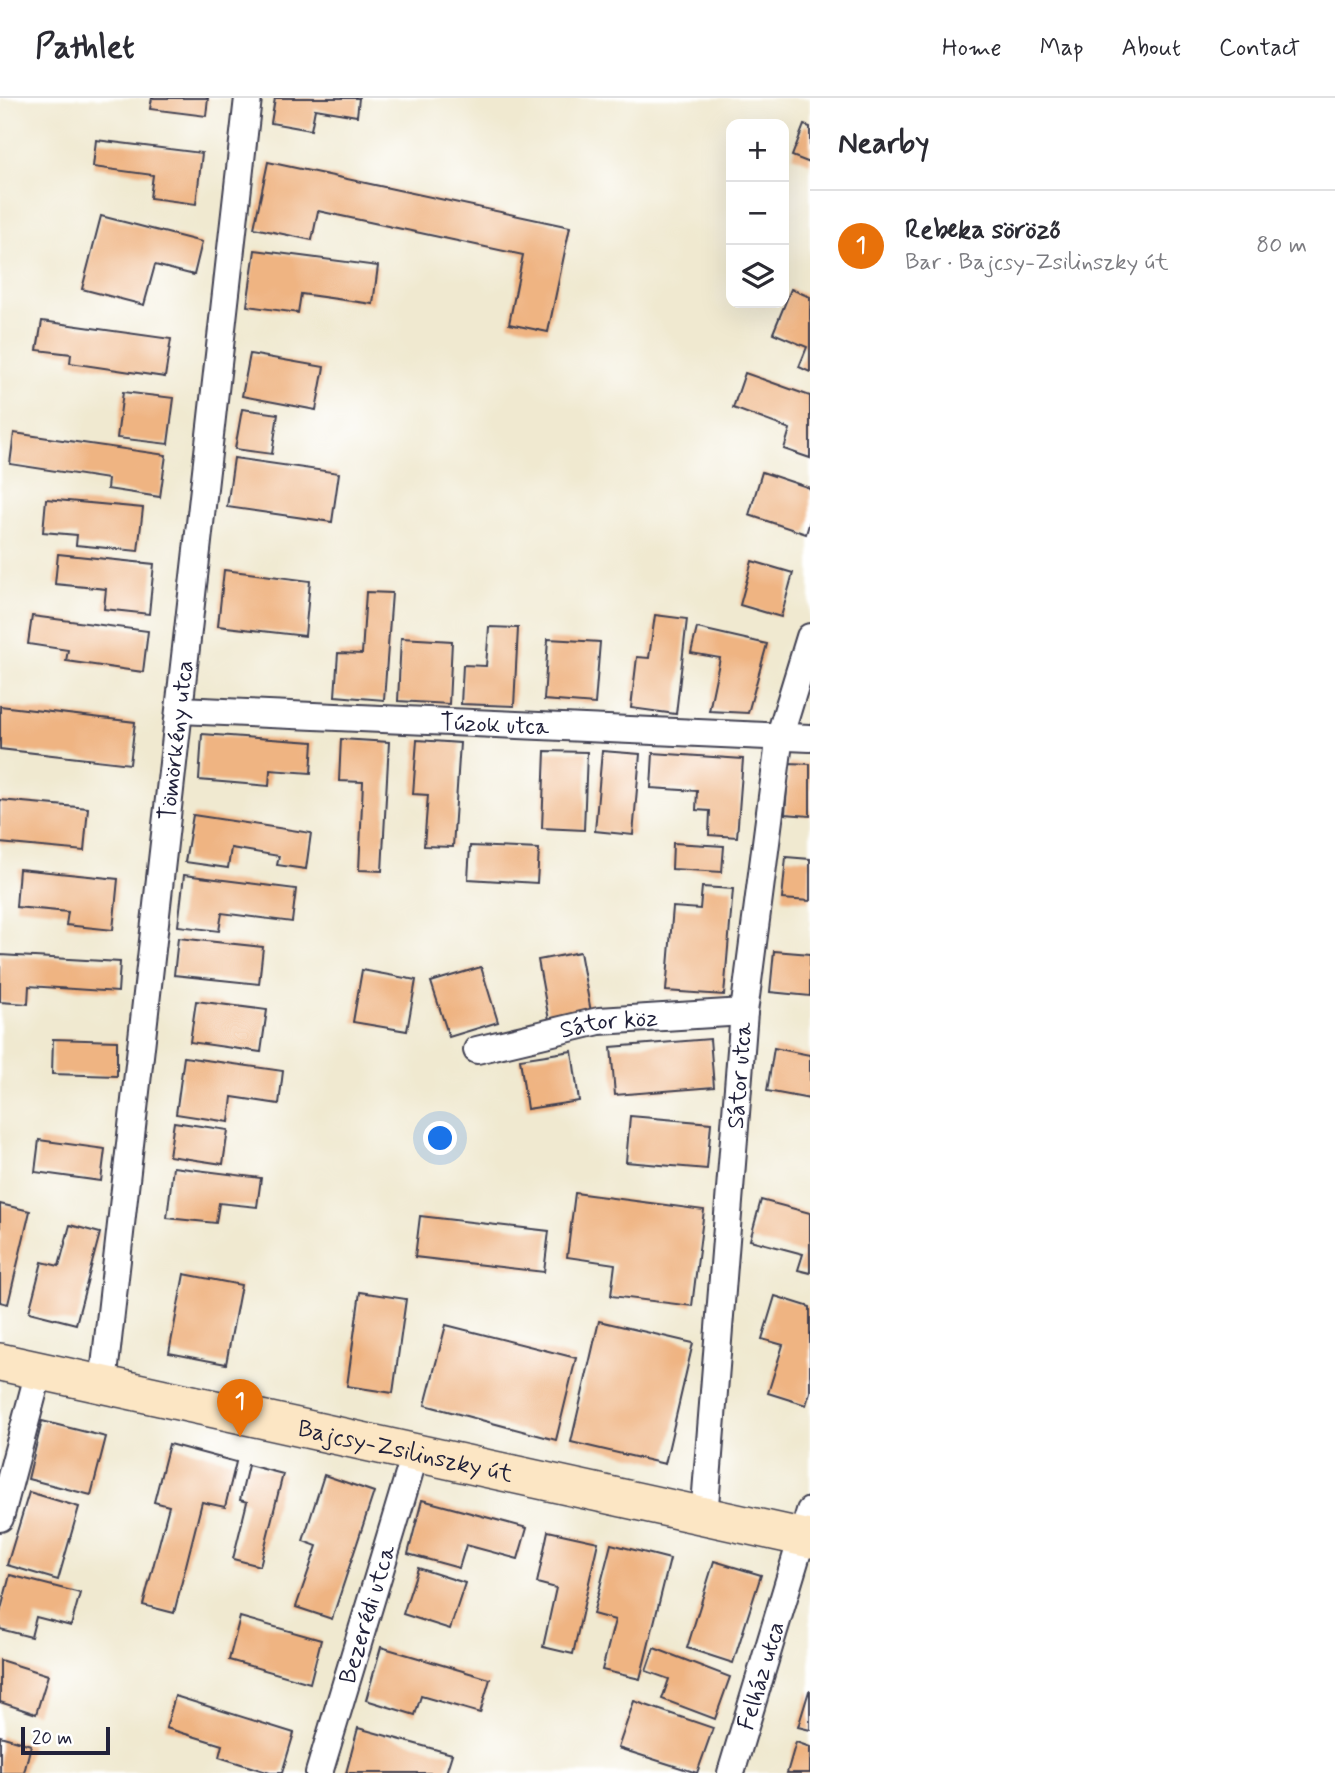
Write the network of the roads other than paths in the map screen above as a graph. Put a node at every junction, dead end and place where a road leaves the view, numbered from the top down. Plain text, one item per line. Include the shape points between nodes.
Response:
1 (248, 98) edge
2 (810, 637) edge
3 (180, 710) junction
4 (780, 735) junction
5 (810, 738) edge
6 (744, 1012) junction
7 (477, 1050) dead end
8 (0, 1362) edge
9 (40, 1371) junction
10 (103, 1384) junction
11 (415, 1454) junction
12 (0, 1518) edge
13 (704, 1518) junction
14 (808, 1529) edge
15 (319, 1773) edge
16 (731, 1773) edge

1 - 3 street, Tömörkény utca
2 - 4 street, Sátor utca
3 - 4 street, Túzok utca
3 - 10 street, Tömörkény utca
4 - 5 street, Túzok utca
4 - 6 street, Sátor utca
6 - 7 street, Sátor köz via 599,1021
6 - 13 street, Sátor utca
8 - 9 main road, Bajcsy-Zsilinszky út
9 - 10 main road, Bajcsy-Zsilinszky út
9 - 12 street
10 - 11 main road, Bajcsy-Zsilinszky út
11 - 13 main road, Bajcsy-Zsilinszky út
11 - 15 street, Bezerédi utca
13 - 14 main road, Bajcsy-Zsilinszky út
14 - 16 street, Felház utca

